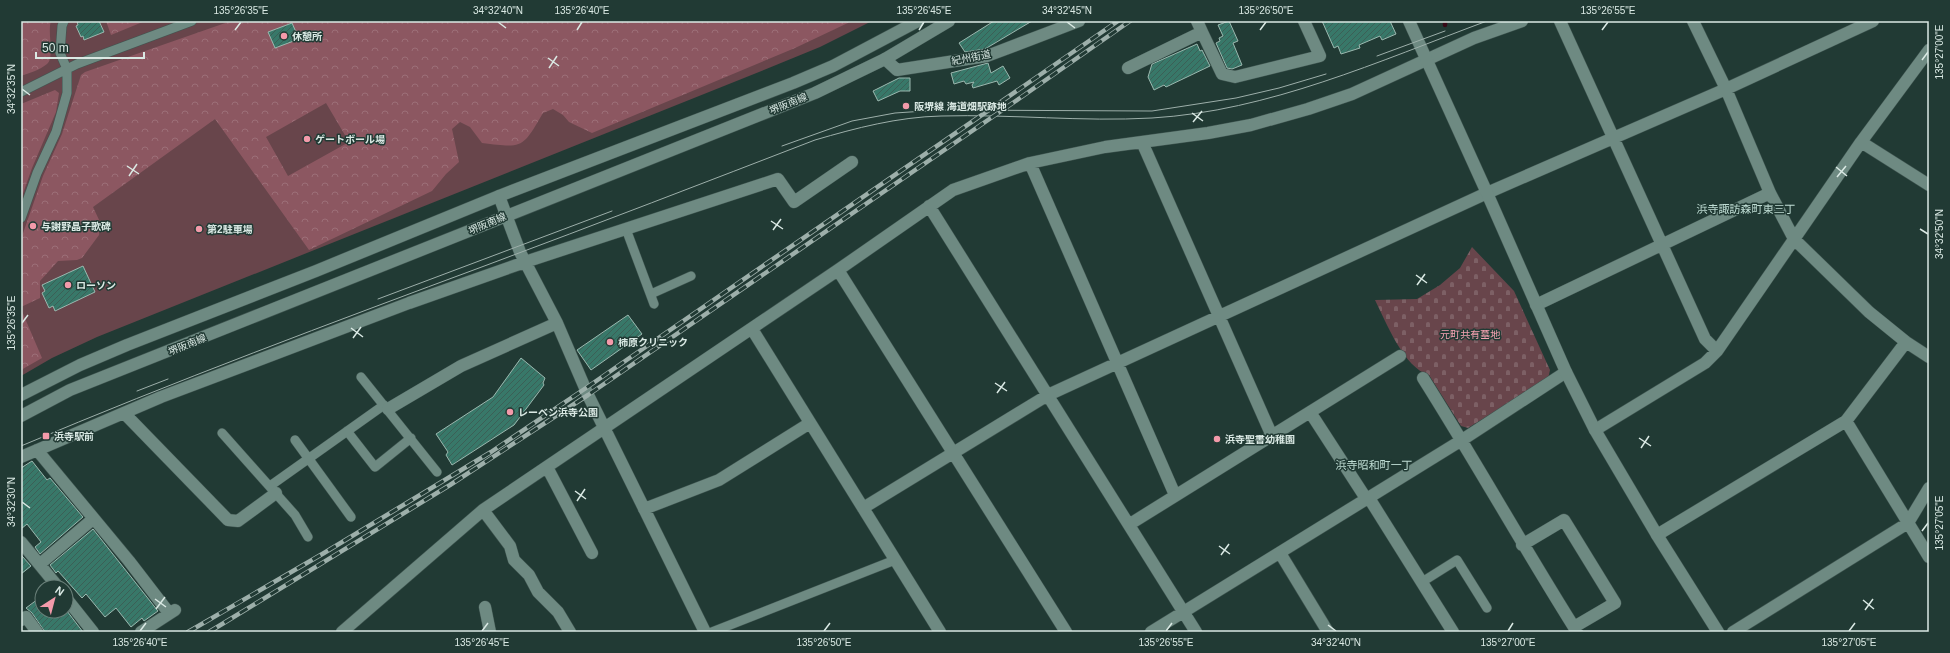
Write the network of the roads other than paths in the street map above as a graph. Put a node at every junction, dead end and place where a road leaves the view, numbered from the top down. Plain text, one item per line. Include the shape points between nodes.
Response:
1 (64, 21) edge
2 (192, 21) edge
3 (918, 21) edge
4 (949, 21) edge
5 (1079, 21) edge
6 (1304, 21) edge
7 (1409, 21) edge
8 (1522, 21) edge
9 (1560, 21) edge
10 (1693, 21) edge
11 (1873, 21) edge
12 (1200, 27) edge
13 (1929, 50) edge
14 (885, 59) junction
15 (1426, 59) junction
16 (1128, 68) dead end
17 (67, 69) junction
18 (1726, 89) junction
19 (21, 92) edge
20 (1613, 138) junction
21 (1142, 142) junction
22 (1861, 142) junction
23 (852, 162) dead end
24 (1030, 163) junction
25 (1929, 184) edge
26 (1770, 193) junction
27 (1488, 194) junction
28 (499, 196) junction
29 (929, 206) junction
30 (506, 215) junction
31 (21, 218) edge
32 (626, 229) junction
33 (1794, 239) junction
34 (1662, 246) junction
35 (525, 262) junction
36 (838, 270) junction
37 (691, 276) dead end
38 (651, 294) junction
39 (654, 304) dead end
40 (1536, 304) junction
41 (1218, 317) junction
42 (557, 323) junction
43 (752, 328) junction
44 (1906, 342) junction
45 (1717, 351) junction
46 (1400, 356) dead end
47 (1929, 357) edge
48 (1119, 363) junction
49 (1566, 372) junction
50 (361, 376) dead end
51 (1423, 378) dead end
52 (21, 395) edge
53 (1048, 395) junction
54 (386, 407) junction
55 (1310, 412) junction
56 (124, 413) junction
57 (21, 416) edge
58 (1846, 421) junction
59 (810, 423) junction
60 (604, 429) junction
61 (1595, 430) junction
62 (347, 431) junction
63 (222, 433) dead end
64 (1272, 436) junction
65 (411, 438) junction
66 (295, 440) dead end
67 (1462, 440) junction
68 (38, 450) junction
69 (952, 454) junction
70 (21, 457) edge
71 (308, 459) junction
72 (547, 467) junction
73 (437, 472) dead end
74 (1929, 488) edge
75 (273, 490) junction
76 (1175, 495) junction
77 (1368, 499) junction
78 (864, 508) junction
79 (644, 509) junction
80 (483, 510) junction
81 (351, 517) dead end
82 (94, 519) junction
83 (1908, 523) junction
84 (1130, 524) junction
85 (1657, 535) junction
86 (308, 537) dead end
87 (21, 542) edge
88 (1522, 545) junction
89 (592, 553) dead end
90 (1280, 553) junction
91 (1929, 557) edge
92 (895, 560) junction
93 (40, 564) junction
94 (52, 579) edge
95 (1422, 582) junction
96 (485, 607) dead end
97 (74, 608) edge
98 (1487, 608) dead end
99 (1184, 612) junction
100 (21, 620) edge
101 (1576, 630) edge
102 (37, 632) edge
103 (93, 632) edge
104 (141, 632) edge
105 (342, 632) edge
106 (490, 632) edge
107 (570, 632) edge
108 (705, 632) edge
109 (712, 632) edge
110 (940, 632) edge
111 (1066, 632) edge
112 (1151, 632) edge
113 (1196, 632) edge
114 (1328, 632) edge
115 (1453, 632) edge
116 (1718, 632) edge
117 (1733, 632) edge

1 - 17 lane via 60,53
2 - 17 lane
3 - 28 street, 堺阪南線 via 833,66 793,83
4 - 14 street, 堺阪南線
5 - 14 street, 紀州街道 via 987,56 897,70
6 - 12 street via 1320,56 1235,77 1222,74
7 - 15 street
8 - 15 street
9 - 20 street
10 - 18 street
11 - 18 street
12 - 16 street
13 - 22 street
14 - 30 street, 堺阪南線 via 815,93
15 - 21 street via 1404,72 1352,94 1300,111 1244,127
15 - 27 street
17 - 19 lane
17 - 31 lane via 67,93 56,132 37,173
18 - 20 street
18 - 26 street
20 - 27 street
20 - 34 street
21 - 24 street
21 - 41 street
22 - 25 street
22 - 33 street
23 - 32 street via 794,202 778,179
24 - 29 street via 953,190
24 - 48 street
26 - 33 street
26 - 34 street
27 - 40 street
27 - 41 street
28 - 30 street
28 - 52 street, 堺阪南線 via 127,345
29 - 36 street
29 - 53 street
30 - 35 street
30 - 57 street, 堺阪南線 via 70,390
32 - 35 street
32 - 38 lane
33 - 44 street via 1869,312
33 - 45 street
34 - 40 street
34 - 45 street via 1705,339
35 - 42 street
35 - 56 street via 402,305
36 - 43 street
36 - 69 street
37 - 38 lane
38 - 39 lane
40 - 49 street
41 - 48 street
41 - 64 street
42 - 54 street via 461,366
42 - 60 street
43 - 59 street
43 - 60 street
44 - 47 street
44 - 58 street
45 - 61 street via 1705,363
46 - 55 street
48 - 53 street
48 - 76 street
49 - 61 street
49 - 67 street
50 - 54 lane
51 - 67 street
53 - 69 street
53 - 84 street
54 - 62 lane
54 - 65 lane
55 - 64 street
55 - 77 street
56 - 68 street
56 - 75 street via 228,520 238,521
58 - 83 street
58 - 85 street
59 - 78 street
59 - 79 street via 719,480
60 - 72 street
60 - 79 street
61 - 85 street
62 - 65 lane via 375,467
62 - 71 lane
63 - 75 lane
64 - 76 street
65 - 73 lane
66 - 71 lane
67 - 77 street
67 - 88 street
68 - 70 street
68 - 82 street
69 - 78 street
69 - 111 street
71 - 75 lane
71 - 81 lane
72 - 80 street
72 - 89 street
74 - 83 street
75 - 86 lane via 295,515
76 - 84 street
77 - 90 street
77 - 95 street
78 - 92 street
79 - 108 street
80 - 105 street
80 - 107 street via 510,546 514,560 528,575 538,592 558,612
82 - 93 street
82 - 104 street via 172,612
83 - 91 street
83 - 117 street
84 - 99 street
85 - 116 street
87 - 93 street
88 - 101 street
88 - 101 street via 1564,520 1615,603
90 - 99 street
90 - 114 street
92 - 109 lane
92 - 110 street
93 - 94 street
95 - 98 lane via 1457,560
95 - 115 street
96 - 106 street
97 - 103 street
99 - 112 street
99 - 113 street
100 - 102 street via 26,617

